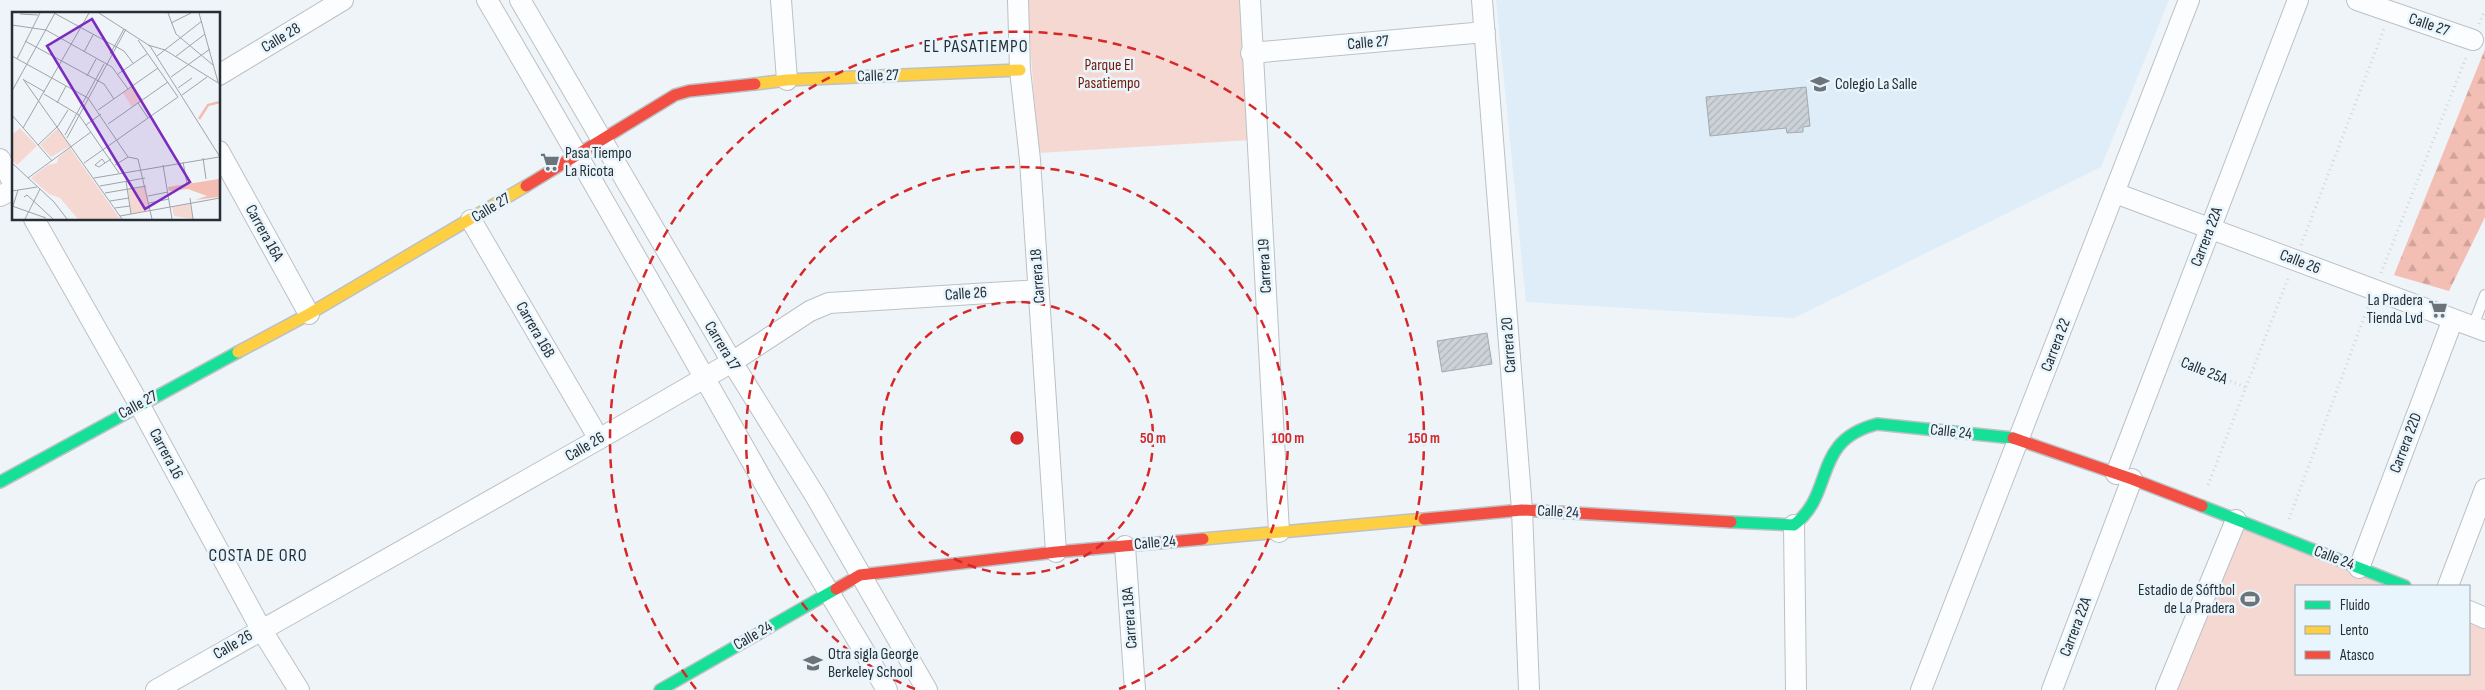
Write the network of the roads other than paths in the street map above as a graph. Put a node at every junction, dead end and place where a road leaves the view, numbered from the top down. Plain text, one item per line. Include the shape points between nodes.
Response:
1 (343, 0) edge
2 (487, 0) edge
3 (520, 0) edge
4 (781, 0) edge
5 (1018, 0) edge
6 (1250, 0) edge
7 (1482, 0) edge
8 (2189, 0) edge
9 (2298, 0) edge
10 (2357, 0) edge
11 (1485, 32) junction
12 (2473, 40) dead end
13 (1251, 54) junction
14 (1020, 70) junction
15 (220, 75) edge
16 (787, 80) junction
17 (602, 142) junction
18 (220, 153) edge
19 (579, 156) junction
20 (0, 160) edge
21 (12, 181) edge
22 (12, 190) edge
23 (2116, 193) junction
24 (0, 196) edge
25 (35, 220) edge
26 (471, 220) junction
27 (2211, 228) junction
28 (1039, 290) junction
29 (2485, 295) edge
30 (309, 314) junction
31 (2453, 319) junction
32 (2479, 329) edge
33 (732, 362) junction
34 (704, 377) junction
35 (139, 404) junction
36 (599, 439) junction
37 (2020, 440) junction
38 (2124, 477) junction
39 (0, 482) edge
40 (2485, 489) edge
41 (1522, 510) junction
42 (2236, 520) junction
43 (1794, 524) junction
44 (1279, 532) junction
45 (1124, 546) junction
46 (1056, 552) junction
47 (2359, 568) junction
48 (860, 575) junction
49 (2402, 585) edge
50 (2448, 585) edge
51 (830, 591) junction
52 (2470, 611) edge
53 (2485, 618) edge
54 (261, 629) junction
55 (156, 690) edge
56 (299, 690) edge
57 (660, 690) edge
58 (887, 690) edge
59 (927, 690) edge
60 (1135, 690) edge
61 (1529, 690) edge
62 (1796, 690) edge
63 (1921, 690) edge
64 (2052, 690) edge
65 (2166, 690) edge

1 - 15 street, Calle 28
2 - 19 street, Carrera 17
3 - 17 street, Carrera 17
4 - 16 street
5 - 14 street, Carrera 18
6 - 13 street, Carrera 19
7 - 11 street, Carrera 20
8 - 23 street, Carrera 22
9 - 27 street, Carrera 22A
10 - 12 street, Calle 27
11 - 13 street, Calle 27
11 - 41 street, Carrera 20
13 - 44 street, Carrera 19 via 1259,146
14 - 16 street, Calle 27
14 - 28 street, Carrera 18
16 - 17 street, Calle 27 via 689,91 675,96
17 - 19 street, Calle 27
17 - 33 street, Carrera 17
18 - 30 street, Carrera 16A
19 - 26 street, Calle 27
19 - 34 street, Carrera 17
20 - 21 street
22 - 24 street
23 - 27 street, Calle 26
23 - 37 street, Carrera 22
25 - 35 street, Carrera 16
26 - 30 street, Calle 27
26 - 36 street, Carrera 16B
27 - 31 street, Calle 26
27 - 38 street, Carrera 22A via 2162,354
28 - 33 street, Calle 26 via 829,303 810,311
28 - 46 street, Carrera 18
29 - 32 lane
30 - 35 street, Calle 27
31 - 32 street, Calle 26
31 - 47 street, Carrera 22D
33 - 34 street, Calle 26
33 - 48 street, Carrera 17
34 - 36 street, Calle 26
34 - 51 street, Carrera 17
35 - 39 street, Calle 27
35 - 54 street, Carrera 16
36 - 54 street, Calle 26
37 - 38 street, Calle 24
37 - 43 street, Calle 24 via 1877,424 1861,426 1834,449 1813,506
37 - 63 street, Carrera 22
38 - 42 street, Calle 24
38 - 64 street, Carrera 22A
40 - 50 street
41 - 43 street, Calle 24
41 - 44 street, Calle 24
41 - 61 street, Carrera 20
42 - 47 street, Calle 24
42 - 65 street
43 - 62 street
44 - 45 street, Calle 24
45 - 46 street, Calle 24
45 - 60 street, Carrera 18A
46 - 48 street, Calle 24
47 - 49 street, Calle 24
48 - 51 street, Calle 24
48 - 59 street, Carrera 17
51 - 57 street, Calle 24
51 - 58 street, Carrera 17
52 - 53 street
54 - 55 street, Calle 26
54 - 56 street, Carrera 16

